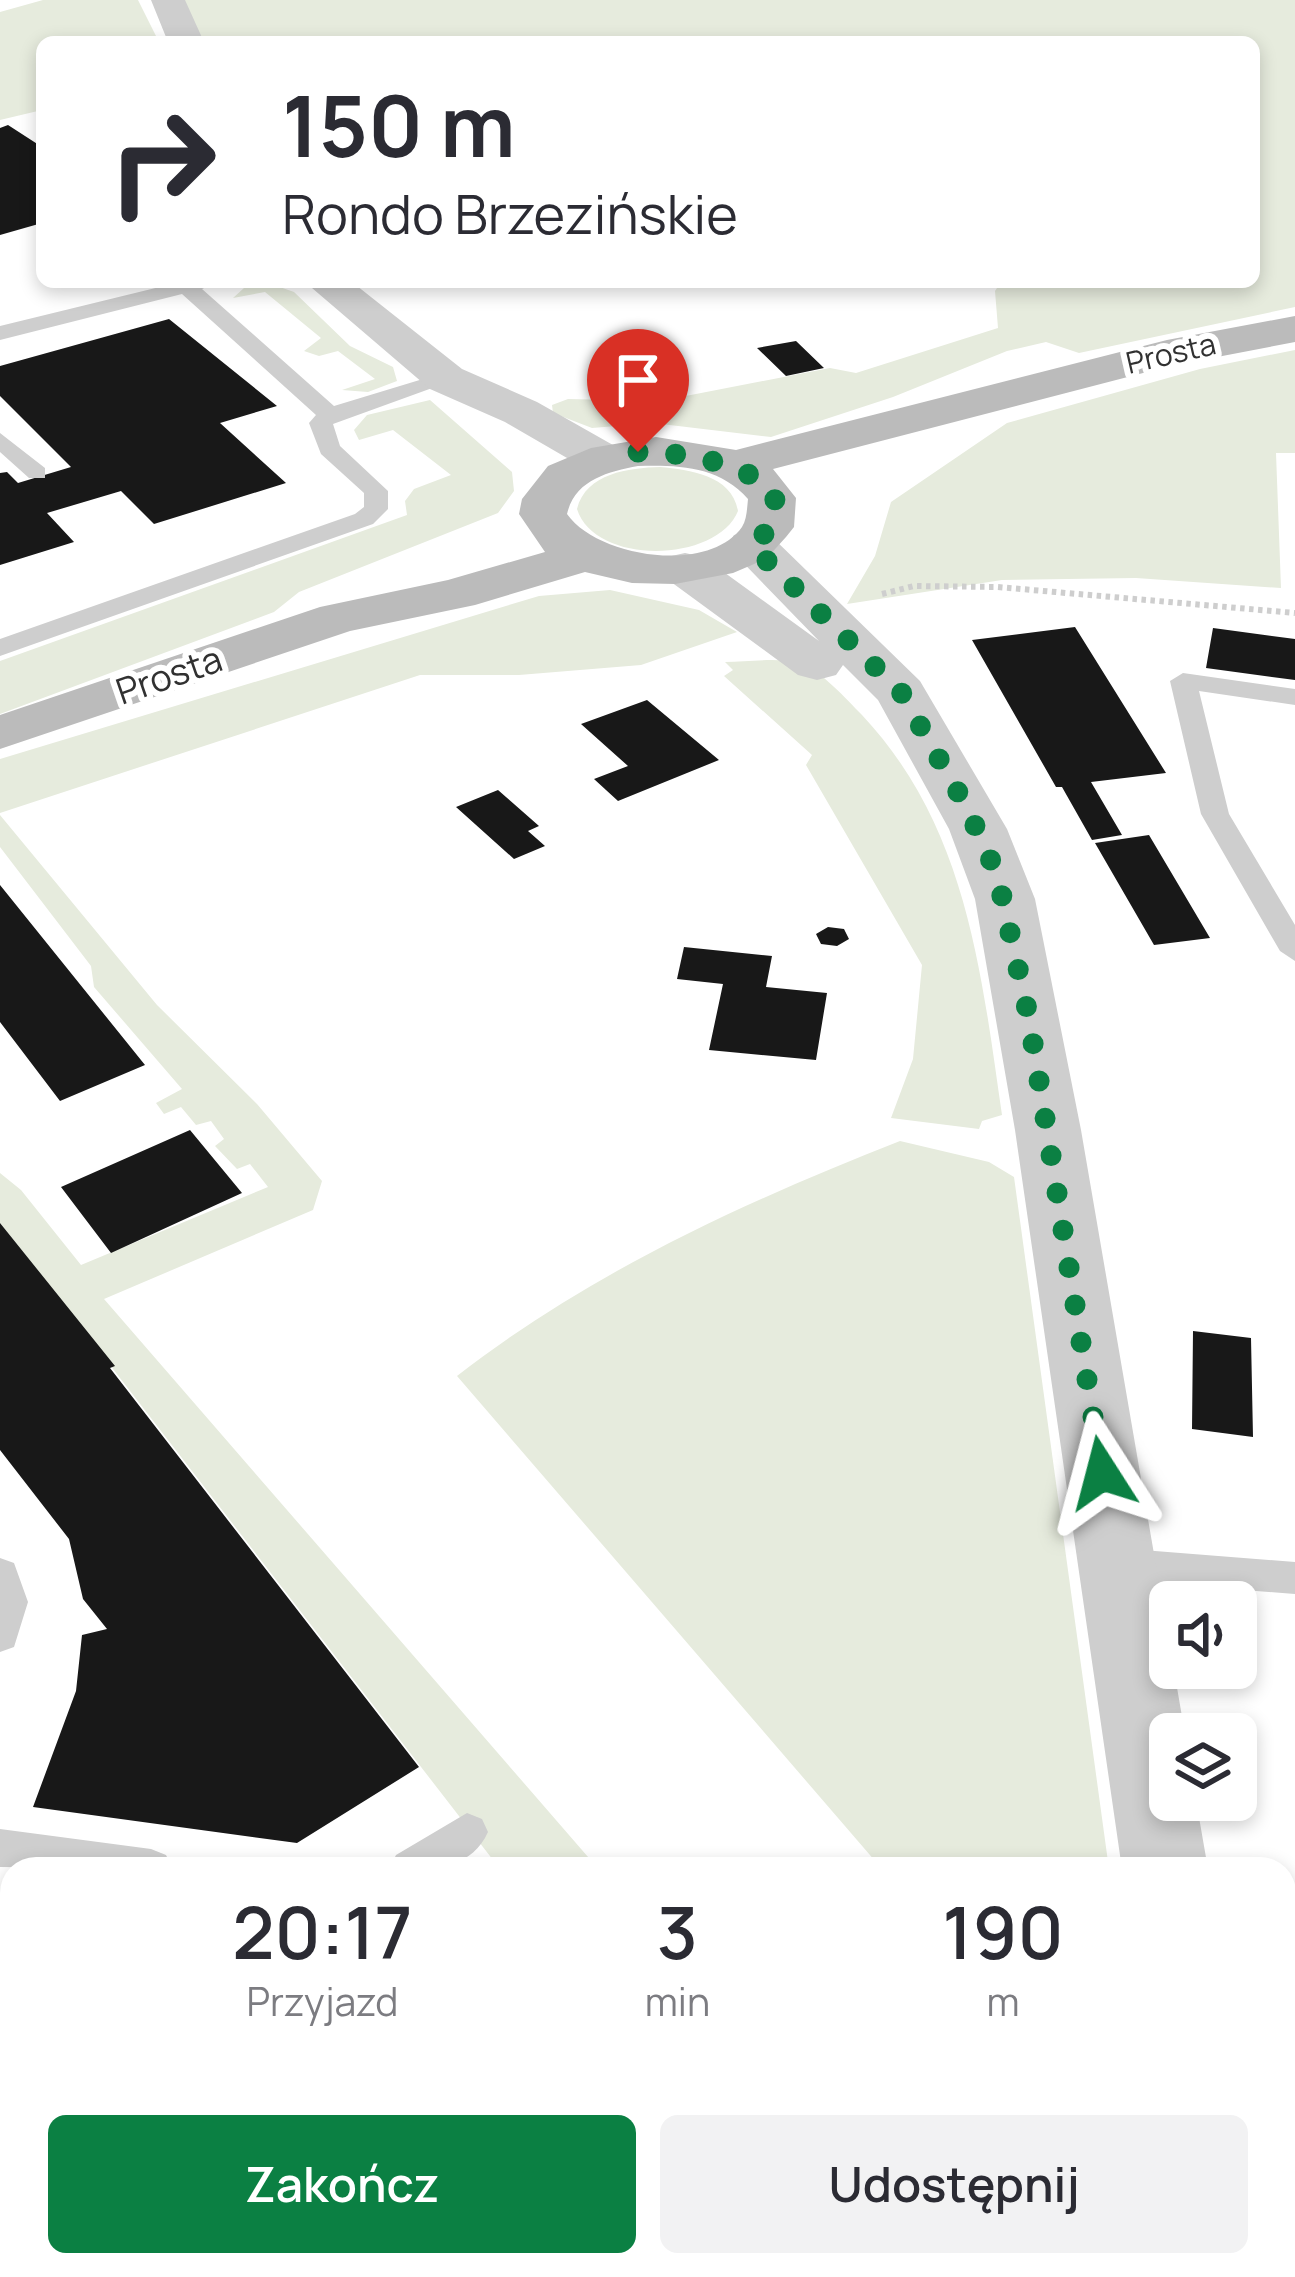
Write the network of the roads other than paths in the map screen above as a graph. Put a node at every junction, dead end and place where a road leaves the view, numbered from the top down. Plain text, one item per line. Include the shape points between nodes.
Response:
1 (168, 0) edge
2 (183, 36) edge
3 (180, 288) edge
4 (200, 288) edge
5 (333, 288) edge
6 (1295, 329) edge
7 (0, 333) edge
8 (446, 379) junction
9 (1048, 385) junction
10 (330, 415) junction
11 (0, 440) edge
12 (603, 459) junction
13 (734, 465) junction
14 (37, 473) dead end
15 (772, 498) junction
16 (552, 501) junction
17 (752, 546) junction
18 (585, 556) junction
19 (685, 568) junction
20 (443, 582) junction
21 (826, 621) junction
22 (0, 649) edge
23 (1295, 697) edge
24 (0, 733) edge
25 (1295, 951) edge
26 (1117, 1564) junction
27 (0, 1574) edge
28 (1295, 1578) edge
29 (0, 1636) edge
30 (467, 1832) dead end
31 (0, 1848) edge
32 (65, 1857) edge
33 (429, 1857) edge
34 (1163, 1857) edge

1 - 2 street
3 - 7 lane
4 - 10 lane
5 - 8 street
6 - 9 main road, Prosta
8 - 10 lane
8 - 12 street
8 - 16 street
9 - 13 main road, Prosta
9 - 15 main road, Prosta
10 - 22 lane via 321,423 329,449 379,496 371,514
11 - 14 lane
12 - 13 main road via 679,452
12 - 16 main road, Prosta
13 - 15 main road
15 - 17 main road via 772,523
16 - 18 main road via 560,541
16 - 20 main road, Prosta
17 - 19 main road
17 - 21 street
18 - 19 main road via 632,568
18 - 20 main road, Prosta
19 - 21 street
20 - 24 main road, Prosta
21 - 26 street via 941,764 978,830 1011,922
23 - 25 lane via 1183,681 1216,814
26 - 28 lane
26 - 34 street
27 - 29 lane via 8,1602
30 - 33 lane
31 - 32 lane

